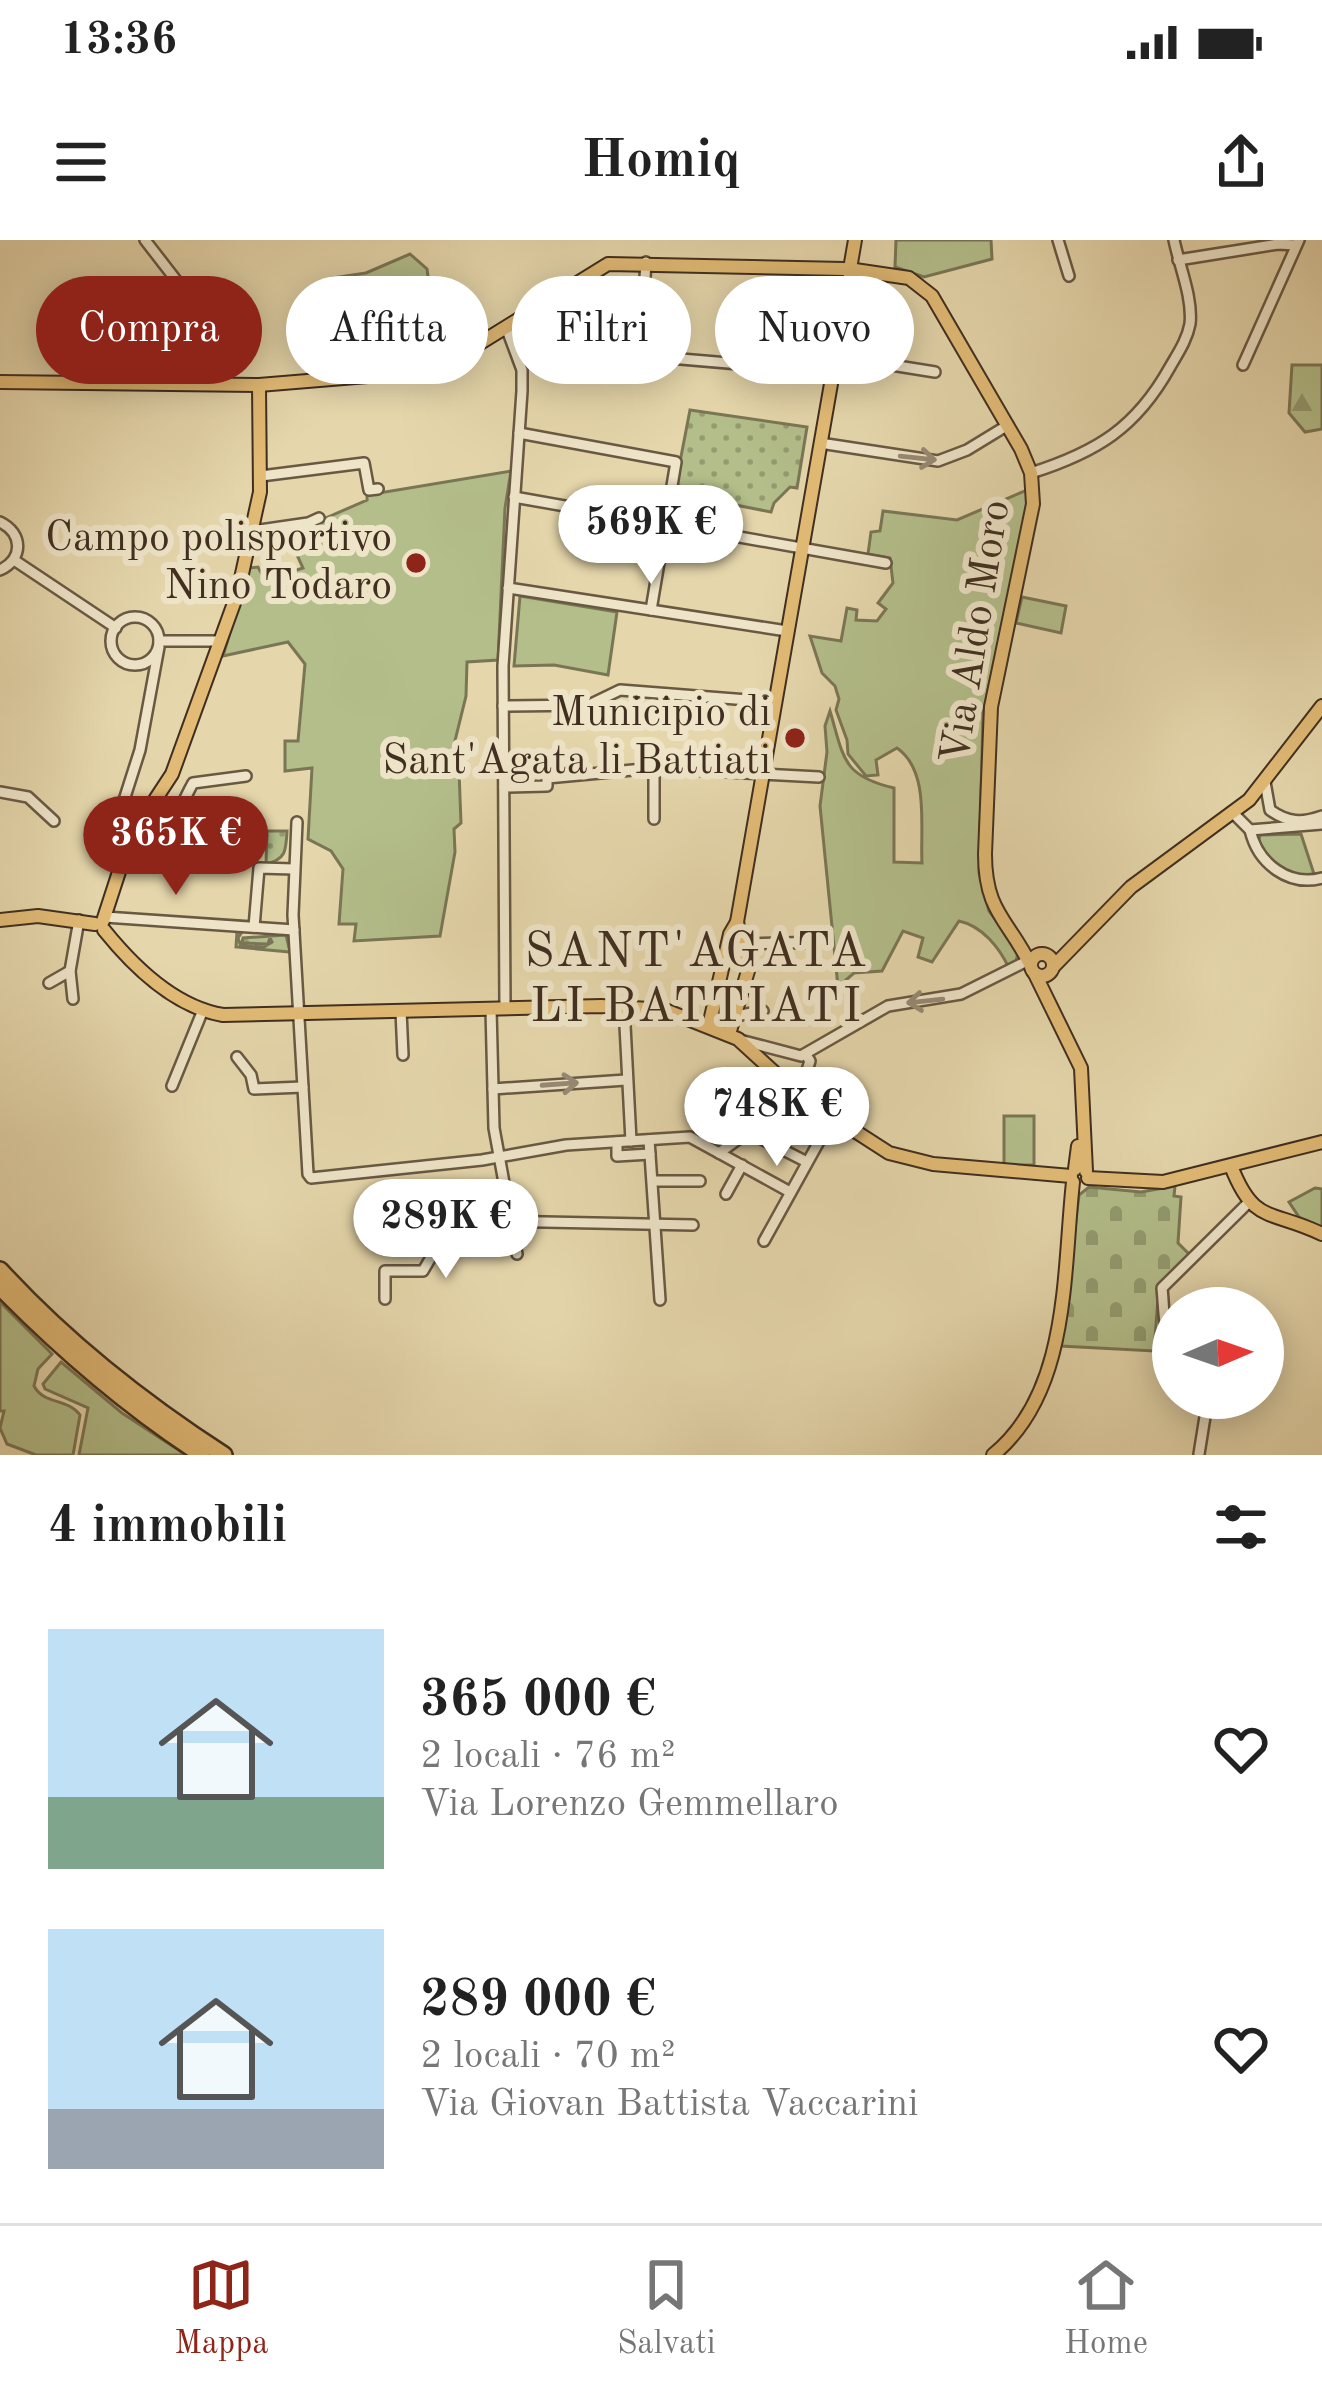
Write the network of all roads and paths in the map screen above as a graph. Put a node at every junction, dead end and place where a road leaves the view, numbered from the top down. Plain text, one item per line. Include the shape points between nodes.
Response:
1 (145, 240) edge
2 (855, 240) edge
3 (1058, 240) edge
4 (1174, 240) edge
5 (1298, 243) edge
6 (1178, 260) junction
7 (646, 262) junction
8 (850, 269) junction
9 (173, 276) edge
10 (587, 276) edge
11 (645, 276) edge
12 (849, 276) edge
13 (1069, 276) dead end
14 (512, 323) edge
15 (506, 327) junction
16 (1243, 365) dead end
17 (914, 370) edge
18 (935, 371) dead end
19 (0, 382) edge
20 (36, 382) edge
21 (222, 384) edge
22 (830, 384) edge
23 (259, 385) junction
24 (1008, 425) junction
25 (519, 433) junction
26 (820, 443) junction
27 (1031, 473) junction
28 (262, 476) junction
29 (378, 488) dead end
30 (514, 497) junction
31 (319, 518) dead end
32 (0, 522) edge
33 (665, 524) junction
34 (253, 531) junction
35 (802, 547) junction
36 (14, 560) junction
37 (886, 563) dead end
38 (0, 570) edge
39 (508, 588) junction
40 (651, 610) junction
41 (116, 628) junction
42 (787, 631) junction
43 (221, 640) junction
44 (159, 644) junction
45 (137, 665) junction
46 (155, 676) junction
47 (775, 702) junction
48 (503, 706) junction
49 (1322, 706) edge
50 (654, 768) junction
51 (503, 769) junction
52 (763, 772) junction
53 (246, 776) dead end
54 (819, 777) dead end
55 (550, 778) junction
56 (1264, 779) junction
57 (504, 787) junction
58 (0, 792) edge
59 (1249, 800) junction
60 (1270, 810) junction
61 (1234, 814) junction
62 (654, 819) dead end
63 (1322, 820) edge
64 (54, 821) dead end
65 (297, 821) dead end
66 (1256, 830) junction
67 (130, 838) junction
68 (122, 864) junction
69 (294, 869) junction
70 (1322, 878) edge
71 (0, 920) edge
72 (79, 920) junction
73 (102, 923) junction
74 (251, 926) junction
75 (294, 931) junction
76 (738, 942) junction
77 (827, 942) dead end
78 (1017, 943) junction
79 (1037, 964) junction
80 (70, 971) junction
81 (49, 983) dead end
82 (73, 999) dead end
83 (624, 1006) junction
84 (498, 1008) junction
85 (202, 1010) junction
86 (401, 1011) junction
87 (763, 1011) dead end
88 (299, 1014) junction
89 (735, 1016) junction
90 (709, 1026) junction
91 (733, 1036) junction
92 (403, 1055) dead end
93 (804, 1056) junction
94 (237, 1057) dead end
95 (626, 1080) junction
96 (172, 1086) dead end
97 (303, 1087) junction
98 (493, 1089) junction
99 (799, 1095) junction
100 (832, 1118) junction
101 (649, 1140) junction
102 (631, 1141) junction
103 (616, 1142) junction
104 (1322, 1142) edge
105 (719, 1153) junction
106 (650, 1154) junction
107 (497, 1158) junction
108 (807, 1162) junction
109 (742, 1165) junction
110 (1231, 1166) junction
111 (1079, 1177) junction
112 (653, 1181) junction
113 (700, 1181) dead end
114 (790, 1192) junction
115 (726, 1194) dead end
116 (1248, 1203) junction
117 (511, 1222) junction
118 (656, 1224) junction
119 (693, 1226) dead end
120 (1322, 1234) edge
121 (764, 1241) dead end
122 (517, 1254) dead end
123 (0, 1270) edge
124 (0, 1287) edge
125 (1163, 1287) edge
126 (385, 1299) dead end
127 (660, 1300) dead end
128 (1204, 1419) edge
129 (1199, 1454) edge
130 (202, 1455) edge
131 (224, 1455) edge
132 (993, 1455) edge

1 - 9 street
2 - 8 main road
3 - 13 street
4 - 6 street
5 - 6 street
5 - 16 street
6 - 27 street via 1190,319 1144,410 1112,438
7 - 8 main road, Via Aldo Moro
7 - 10 main road, Via Aldo Moro via 608,264
7 - 11 street
8 - 12 main road
8 - 24 main road, Via Aldo Moro via 901,275 927,290
14 - 15 main road, Via Aldo Moro
15 - 23 main road, Via Aldo Moro via 440,367
15 - 25 street via 522,370
17 - 18 street
19 - 20 main road, Via Aldo Moro
21 - 23 main road, Via Aldo Moro
22 - 26 main road
23 - 28 main road
26 -> 24 street via 938,461
24 - 27 main road, Via Aldo Moro
25 - 30 street
25 - 33 street via 676,462
26 - 35 main road
27 - 78 main road, Via Aldo Moro via 1031,518 989,728 985,878
28 - 29 street via 364,464 370,490
28 - 34 main road
30 - 33 street
30 - 39 street
31 - 34 street
32 - 36 street via 17,538
33 - 35 street
33 - 40 street
34 - 43 main road
35 - 37 street
35 - 42 main road
36 - 38 street
36 - 41 street
39 - 40 street
39 - 48 street
40 - 42 street
41 - 44 street via 138,618 153,625
41 - 45 street via 113,650
42 - 47 main road
43 - 44 street
43 - 67 main road via 166,788
44 - 45 street
44 - 46 street
45 - 46 street
46 - 67 street via 118,819
47 - 48 street via 620,691 589,705
47 - 52 main road
48 - 51 street
49 - 56 main road
50 - 52 street
50 - 55 street
50 - 62 street
51 - 55 street via 547,768
51 - 57 street
52 - 54 street
52 - 76 main road
53 - 68 street via 193,783 162,845
55 - 57 street via 547,787
56 - 59 main road
56 - 60 street
57 - 84 street
58 - 64 street via 28,796
59 - 60 street
59 - 61 main road
60 - 63 street via 1293,822
60 - 66 street via 1270,821
61 - 66 street
61 - 79 main road
63 - 66 street
65 - 69 street
66 - 70 street via 1257,848 1288,880
67 - 68 main road
68 - 73 main road
69 - 74 street via 259,868
69 - 75 street
71 - 72 main road
72 - 73 main road
72 - 80 street
73 - 74 street
73 - 85 main road via 149,976
74 - 75 street
75 - 88 street
76 - 77 street
76 - 89 main road via 748,971
76 - 90 main road
78 - 79 main road
78 - 79 street
79 -> 93 street via 961,994 888,1006
79 - 111 main road via 1081,1068
80 - 81 street
80 - 82 street
83 - 84 main road
83 - 90 main road
83 - 95 street
84 - 86 main road
84 - 98 street
85 - 88 main road
85 - 96 street
86 - 88 main road
86 - 92 street
87 - 89 street
88 - 97 street
89 - 91 main road
90 - 91 main road
91 - 93 street
91 - 99 main road
93 - 99 street via 810,1061
94 - 97 street via 254,1089
98 -> 95 street
95 - 102 street
97 - 107 street via 311,1178
98 - 107 street
99 - 100 main road
100 - 108 street
100 - 111 main road via 906,1158
101 - 102 street
101 - 105 street via 690,1137
101 - 106 street
102 - 103 street
103 - 106 street via 617,1156
103 - 107 street
104 - 110 main road
105 - 108 street via 748,1132
105 - 109 street
106 - 112 street
107 - 117 street
108 - 114 street
109 - 114 street
109 - 115 street
110 - 111 main road via 1151,1183
110 - 116 main road
111 - 132 main road via 1048,1380 1022,1429
112 - 113 street
112 - 118 street
114 - 121 street
116 - 120 main road
116 - 125 street
117 - 118 street
117 - 122 street
117 - 126 street via 450,1221 423,1271 385,1271
118 - 119 street
118 - 127 street
123 - 131 highway via 82,1350
124 - 130 highway via 72,1358
128 - 129 street

